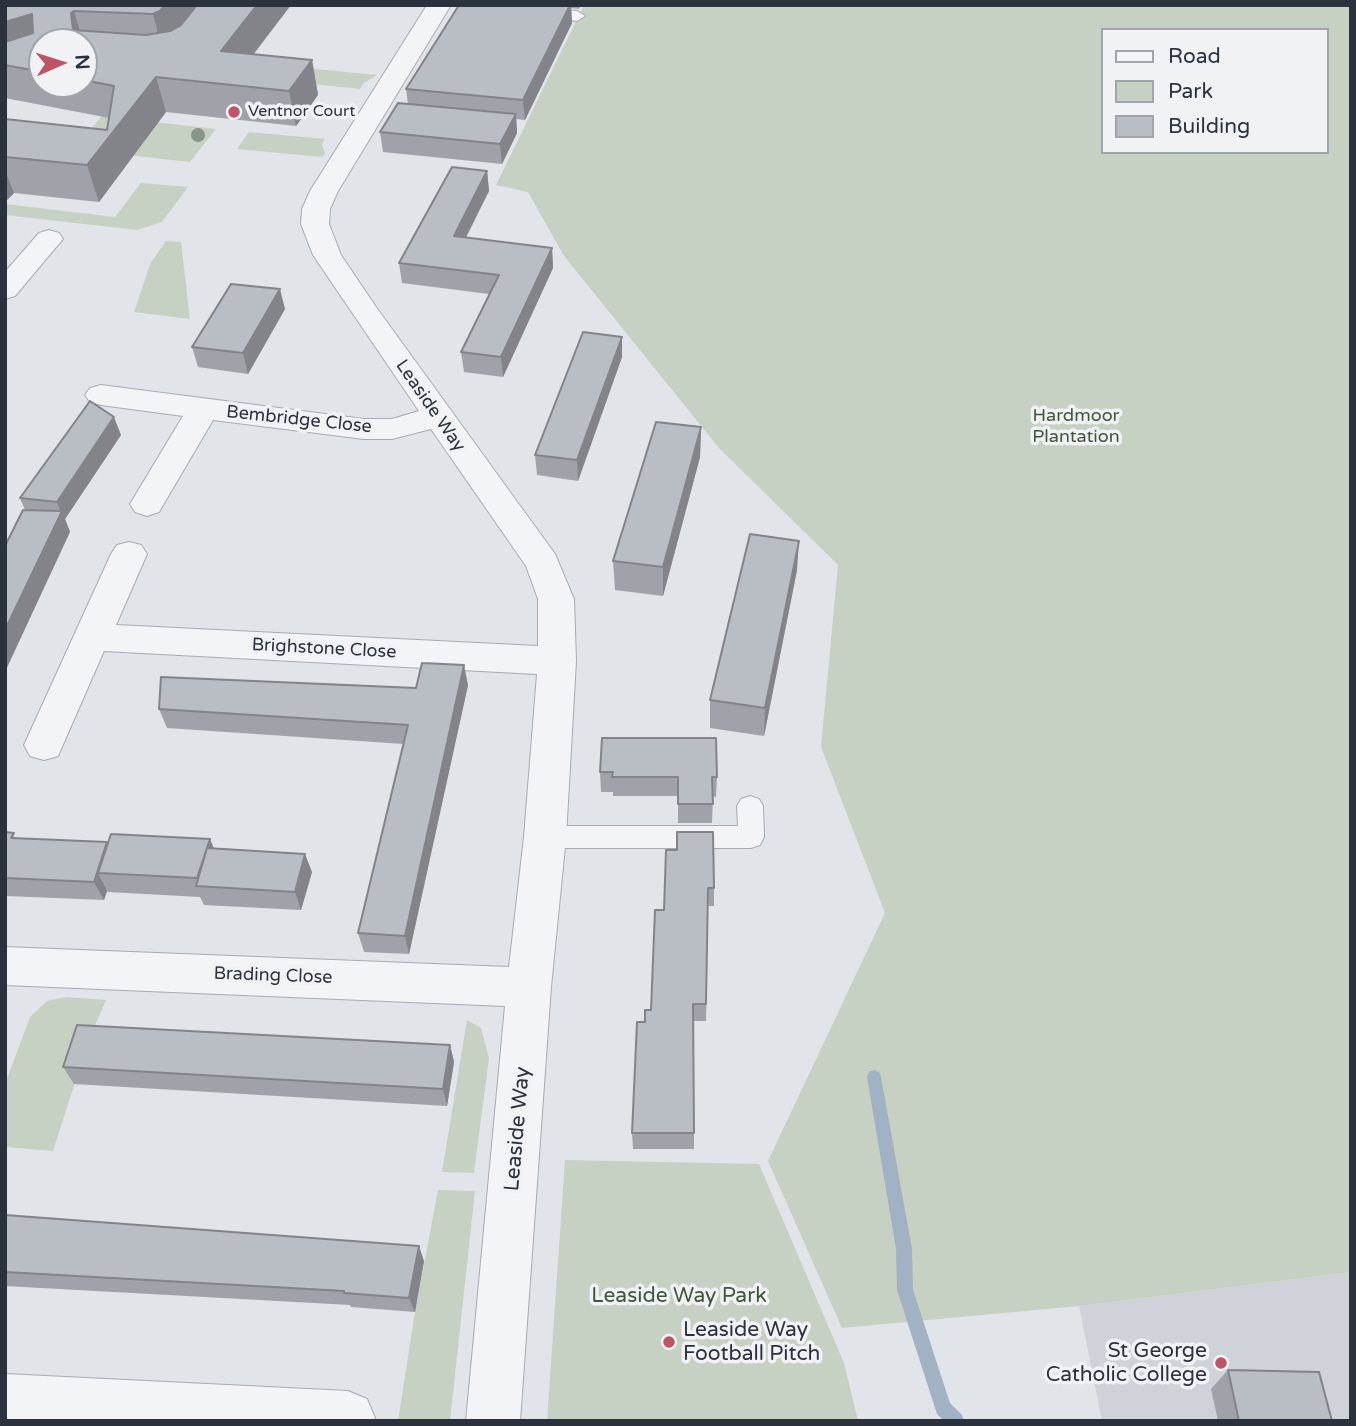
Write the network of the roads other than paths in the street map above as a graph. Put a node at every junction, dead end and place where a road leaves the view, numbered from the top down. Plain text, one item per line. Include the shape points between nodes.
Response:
1 (439, 5) edge
2 (526, 11) edge
3 (577, 16) dead end
4 (49, 239) dead end
5 (5, 290) edge
6 (101, 395) dead end
7 (203, 410) junction
8 (436, 416) junction
9 (146, 504) dead end
10 (129, 554) dead end
11 (92, 637) junction
12 (556, 661) junction
13 (44, 745) dead end
14 (750, 806) dead end
15 (545, 837) junction
16 (9, 977) edge
17 (529, 987) junction
18 (5, 1401) edge
19 (348, 1418) dead end
20 (493, 1421) edge

1 - 8 street, Leaside Way via 379,113 324,191 315,223 327,255
2 - 3 lane
4 - 5 street
6 - 7 street, Bembridge Close
7 - 8 street, Bembridge Close via 364,429 392,429
7 - 9 street, Bembridge Close
8 - 12 street, Leaside Way via 543,563 556,599
10 - 11 street
11 - 12 street, Brighstone Close
11 - 13 street
12 - 15 street, Leaside Way
14 - 15 lane via 751,837
15 - 17 street, Leaside Way
16 - 17 street, Brading Close
17 - 20 street, Leaside Way
18 - 19 street

